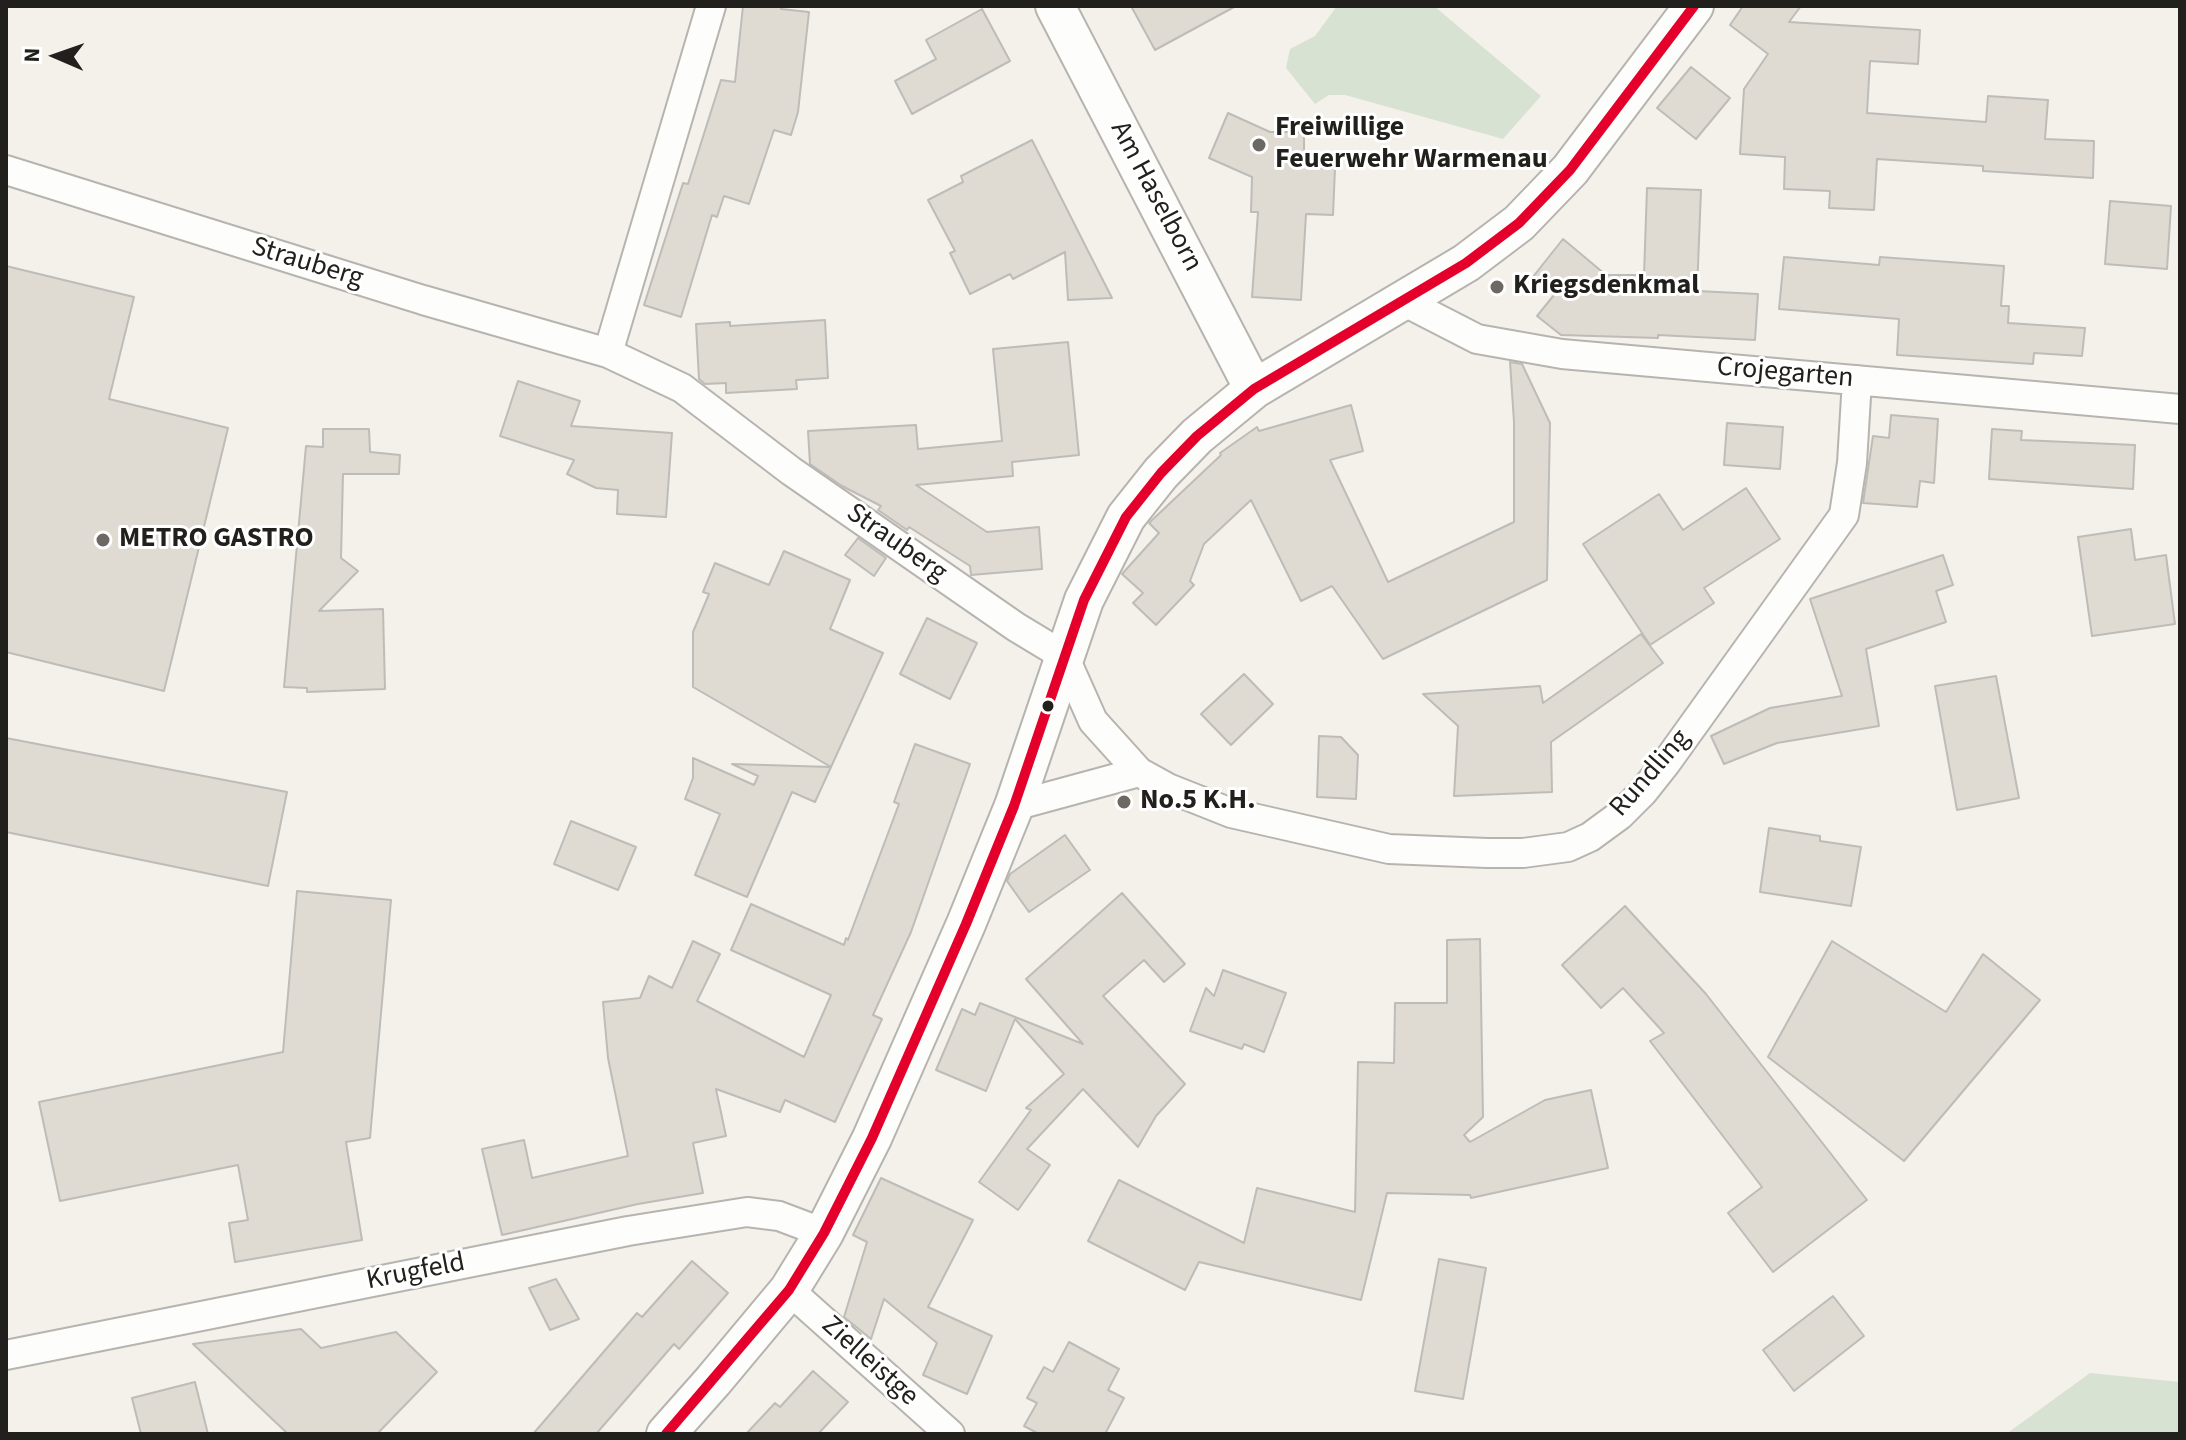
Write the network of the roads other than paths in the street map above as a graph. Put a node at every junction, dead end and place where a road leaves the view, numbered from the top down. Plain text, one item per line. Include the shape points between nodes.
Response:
1 (711, 6) edge
2 (1055, 6) edge
3 (1694, 6) edge
4 (6, 170) edge
5 (1401, 300) junction
6 (608, 353) junction
7 (1857, 380) junction
8 (1254, 389) junction
9 (2180, 409) edge
10 (1064, 656) junction
11 (1139, 772) junction
12 (1014, 806) junction
13 (824, 1233) junction
14 (789, 1290) junction
15 (6, 1355) edge
16 (666, 1434) edge
17 (950, 1434) edge

1 - 6 street
2 - 8 street, Am Haselborn
3 - 5 street via 1570,170 1519,223 1466,263
4 - 6 street, Strauberg
5 - 7 street, Crojegarten via 1477,339 1568,355
5 - 8 street
6 - 10 street, Strauberg via 682,388 803,480
7 - 9 street, Crojegarten
7 - 11 street, Rundling via 1844,515 1666,763 1620,815 1590,837 1568,847 1523,853 1389,849 1231,813
8 - 10 street via 1197,436 1126,517 1084,600
10 - 11 street, Rundling via 1093,721
10 - 12 street
11 - 12 street
12 - 13 street via 872,1138
13 - 14 street
13 - 15 street, Krugfeld via 779,1216 747,1212
14 - 16 street
14 - 17 street, Zielleistge

